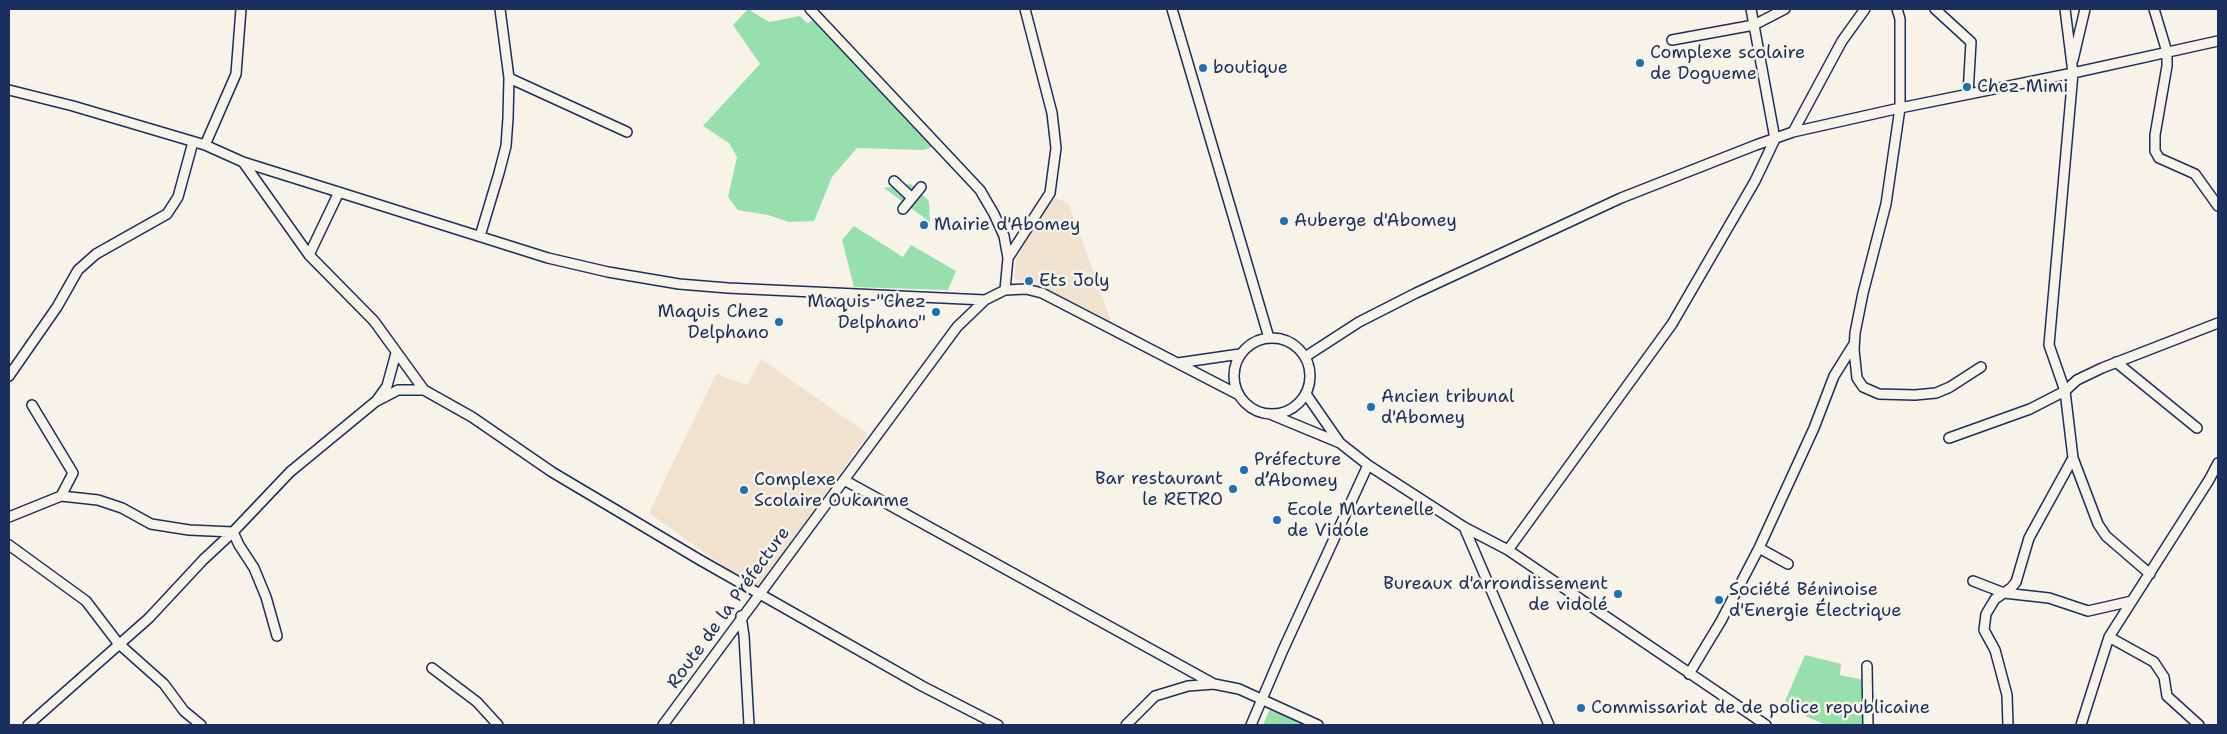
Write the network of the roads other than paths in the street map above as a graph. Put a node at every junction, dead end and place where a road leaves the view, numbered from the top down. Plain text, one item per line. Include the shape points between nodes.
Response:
1 (241, 9) edge
2 (500, 9) edge
3 (810, 9) edge
4 (1025, 9) edge
5 (1172, 9) edge
6 (1751, 9) edge
7 (1785, 9) edge
8 (1865, 9) edge
9 (1897, 9) edge
10 (1935, 9) edge
11 (2064, 9) edge
12 (2085, 9) edge
13 (2154, 9) edge
14 (1754, 25) junction
15 (1672, 40) dead end
16 (2218, 41) edge
17 (2167, 52) junction
18 (2072, 62) junction
19 (2073, 73) junction
20 (508, 78) junction
21 (9, 90) edge
22 (1968, 94) junction
23 (1900, 108) junction
24 (627, 132) dead end
25 (1793, 132) junction
26 (1775, 138) junction
27 (192, 142) junction
28 (205, 145) junction
29 (243, 162) junction
30 (894, 181) dead end
31 (921, 187) dead end
32 (339, 192) junction
33 (912, 198) junction
34 (2218, 206) edge
35 (903, 209) dead end
36 (480, 236) junction
37 (309, 254) junction
38 (1008, 258) junction
39 (1005, 290) junction
40 (985, 300) junction
41 (2218, 323) edge
42 (1269, 338) junction
43 (1854, 343) junction
44 (396, 353) junction
45 (1240, 354) junction
46 (1305, 357) junction
47 (2116, 362) junction
48 (1178, 363) junction
49 (1980, 367) dead end
50 (9, 376) edge
51 (424, 390) junction
52 (2065, 390) junction
53 (1306, 394) junction
54 (1238, 395) junction
55 (375, 402) junction
56 (32, 405) dead end
57 (1270, 414) junction
58 (2197, 428) dead end
59 (1949, 438) dead end
60 (1340, 443) junction
61 (2073, 458) junction
62 (2218, 463) edge
63 (1368, 465) junction
64 (844, 480) junction
65 (61, 496) junction
66 (9, 517) edge
67 (1464, 527) junction
68 (233, 532) junction
69 (9, 545) edge
70 (1759, 548) junction
71 (1508, 550) junction
72 (1788, 564) dead end
73 (2150, 574) junction
74 (1973, 582) dead end
75 (2004, 593) junction
76 (760, 594) junction
77 (2132, 602) junction
78 (741, 616) junction
79 (277, 636) dead end
80 (2109, 637) junction
81 (118, 643) junction
82 (1867, 666) dead end
83 (432, 668) dead end
84 (1689, 674) junction
85 (1214, 684) junction
86 (1262, 699) junction
87 (28, 725) edge
88 (201, 725) edge
89 (498, 725) edge
90 (663, 725) edge
91 (749, 725) edge
92 (998, 725) edge
93 (1126, 725) edge
94 (1251, 725) edge
95 (1318, 725) edge
96 (1549, 725) edge
97 (1766, 725) edge
98 (1868, 725) edge
99 (2008, 725) edge
100 (2081, 725) edge
101 (2199, 725) edge

1 - 28 street via 236,74
2 - 20 street
3 - 38 street via 980,190 1004,236
4 - 38 street via 1052,113 1056,148 1050,193
5 - 42 street
6 - 14 street
7 - 14 street
8 - 25 street via 1842,41
9 - 23 street via 1900,19
10 - 22 street via 1972,42
11 - 18 street
12 - 18 street
13 - 17 street
14 - 15 street
14 - 26 street
16 - 17 street
17 - 19 street
17 - 34 street via 2166,81 2155,134 2156,155 2195,174
18 - 19 street
19 - 22 street
19 - 52 street via 2049,345
20 - 24 street
20 - 36 street via 506,146
21 - 27 street
22 - 23 street
23 - 25 street
23 - 43 street via 1886,204 1862,293
25 - 26 street
26 - 46 street via 1621,198 1470,268 1359,322
26 - 71 street via 1755,181 1672,324
27 - 28 street
27 - 50 street via 178,198 167,214 96,254 78,270 57,308
28 - 29 street
29 - 32 street
29 - 37 street
30 - 33 street
31 - 33 street
32 - 36 street
32 - 37 street
33 - 35 street
36 - 40 street via 548,258 679,284
37 - 44 street via 374,321
38 - 39 street
39 - 40 street, Route de la Préfecture
39 - 48 street, Route de la Préfecture via 1042,292
40 - 64 street, Route de la Préfecture via 957,327
41 - 47 street
42 - 45 street via 1253,343
42 - 46 street via 1286,340
43 - 49 street via 1859,381 1868,390 1879,394 1936,393
43 - 70 street via 1834,376
44 - 51 street
44 - 55 street via 387,386
45 - 48 street
45 - 54 street via 1233,379
46 - 53 street via 1310,375
47 - 52 street via 2077,380
47 - 58 street
48 - 54 street, Route de la Préfecture
51 - 55 street via 398,390
51 - 76 street via 472,417 552,472
52 - 59 street via 2030,409
52 - 61 street
53 - 57 street via 1287,411
53 - 60 street
54 - 57 street via 1252,408
55 - 68 street via 290,472
56 - 65 street via 73,473
57 - 60 street
60 - 63 street
61 - 73 street via 2101,530
61 - 75 street via 2029,538 2016,582
62 - 73 street
63 - 67 street
63 - 86 street
64 - 76 street, Route de la Préfecture
64 - 85 street
65 - 66 street
65 - 68 street via 98,500 122,508 151,524
67 - 71 street
67 - 96 street
68 - 79 street via 254,568
68 - 81 street via 148,618
69 - 81 street via 86,601
70 - 72 street
70 - 84 street
71 - 84 street
73 - 77 street
74 - 75 street
75 - 77 street via 2049,598 2088,611
75 - 99 street via 1990,606 1984,623 2007,694
76 - 78 street, Route de la Préfecture
76 - 92 street
77 - 80 street
78 - 90 street, Route de la Préfecture
78 - 91 street
80 - 100 street
80 - 101 street via 2154,662 2164,677 2166,696
81 - 87 street
81 - 88 street via 164,684 184,711
82 - 98 street
83 - 89 street via 477,702
84 - 97 street
85 - 86 street via 1239,689
85 - 93 street via 1188,686 1155,696
86 - 94 street
86 - 95 street

